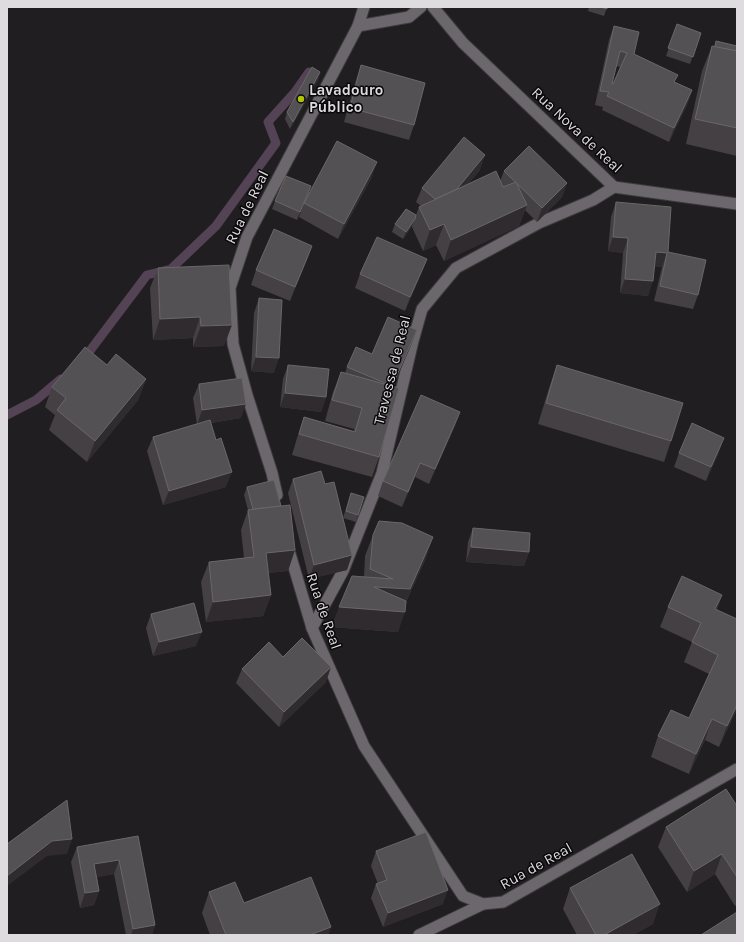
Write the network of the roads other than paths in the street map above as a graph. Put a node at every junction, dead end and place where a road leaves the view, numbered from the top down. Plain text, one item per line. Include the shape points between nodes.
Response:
1 (364, 7) edge
2 (421, 7) edge
3 (434, 7) edge
4 (358, 26) junction
5 (614, 187) junction
6 (737, 204) edge
7 (279, 504) edge
8 (286, 534) edge
9 (312, 628) junction
10 (737, 769) edge
11 (483, 904) junction
12 (419, 935) edge

1 - 4 street, Rua de Real
2 - 4 street via 409,17
3 - 5 street, Rua Nova de Real via 463,43
4 - 7 street, Rua de Real via 247,237 230,288 232,344 272,473
5 - 6 street, Rua Nova de Real
5 - 9 street, Travessa de Real via 593,200 539,223 456,268 422,309 382,473 344,571
8 - 9 street, Rua de Real via 290,558
9 - 11 street, Rua de Real via 364,746 463,896
10 - 11 street, Rua de Real via 502,902
11 - 12 street

